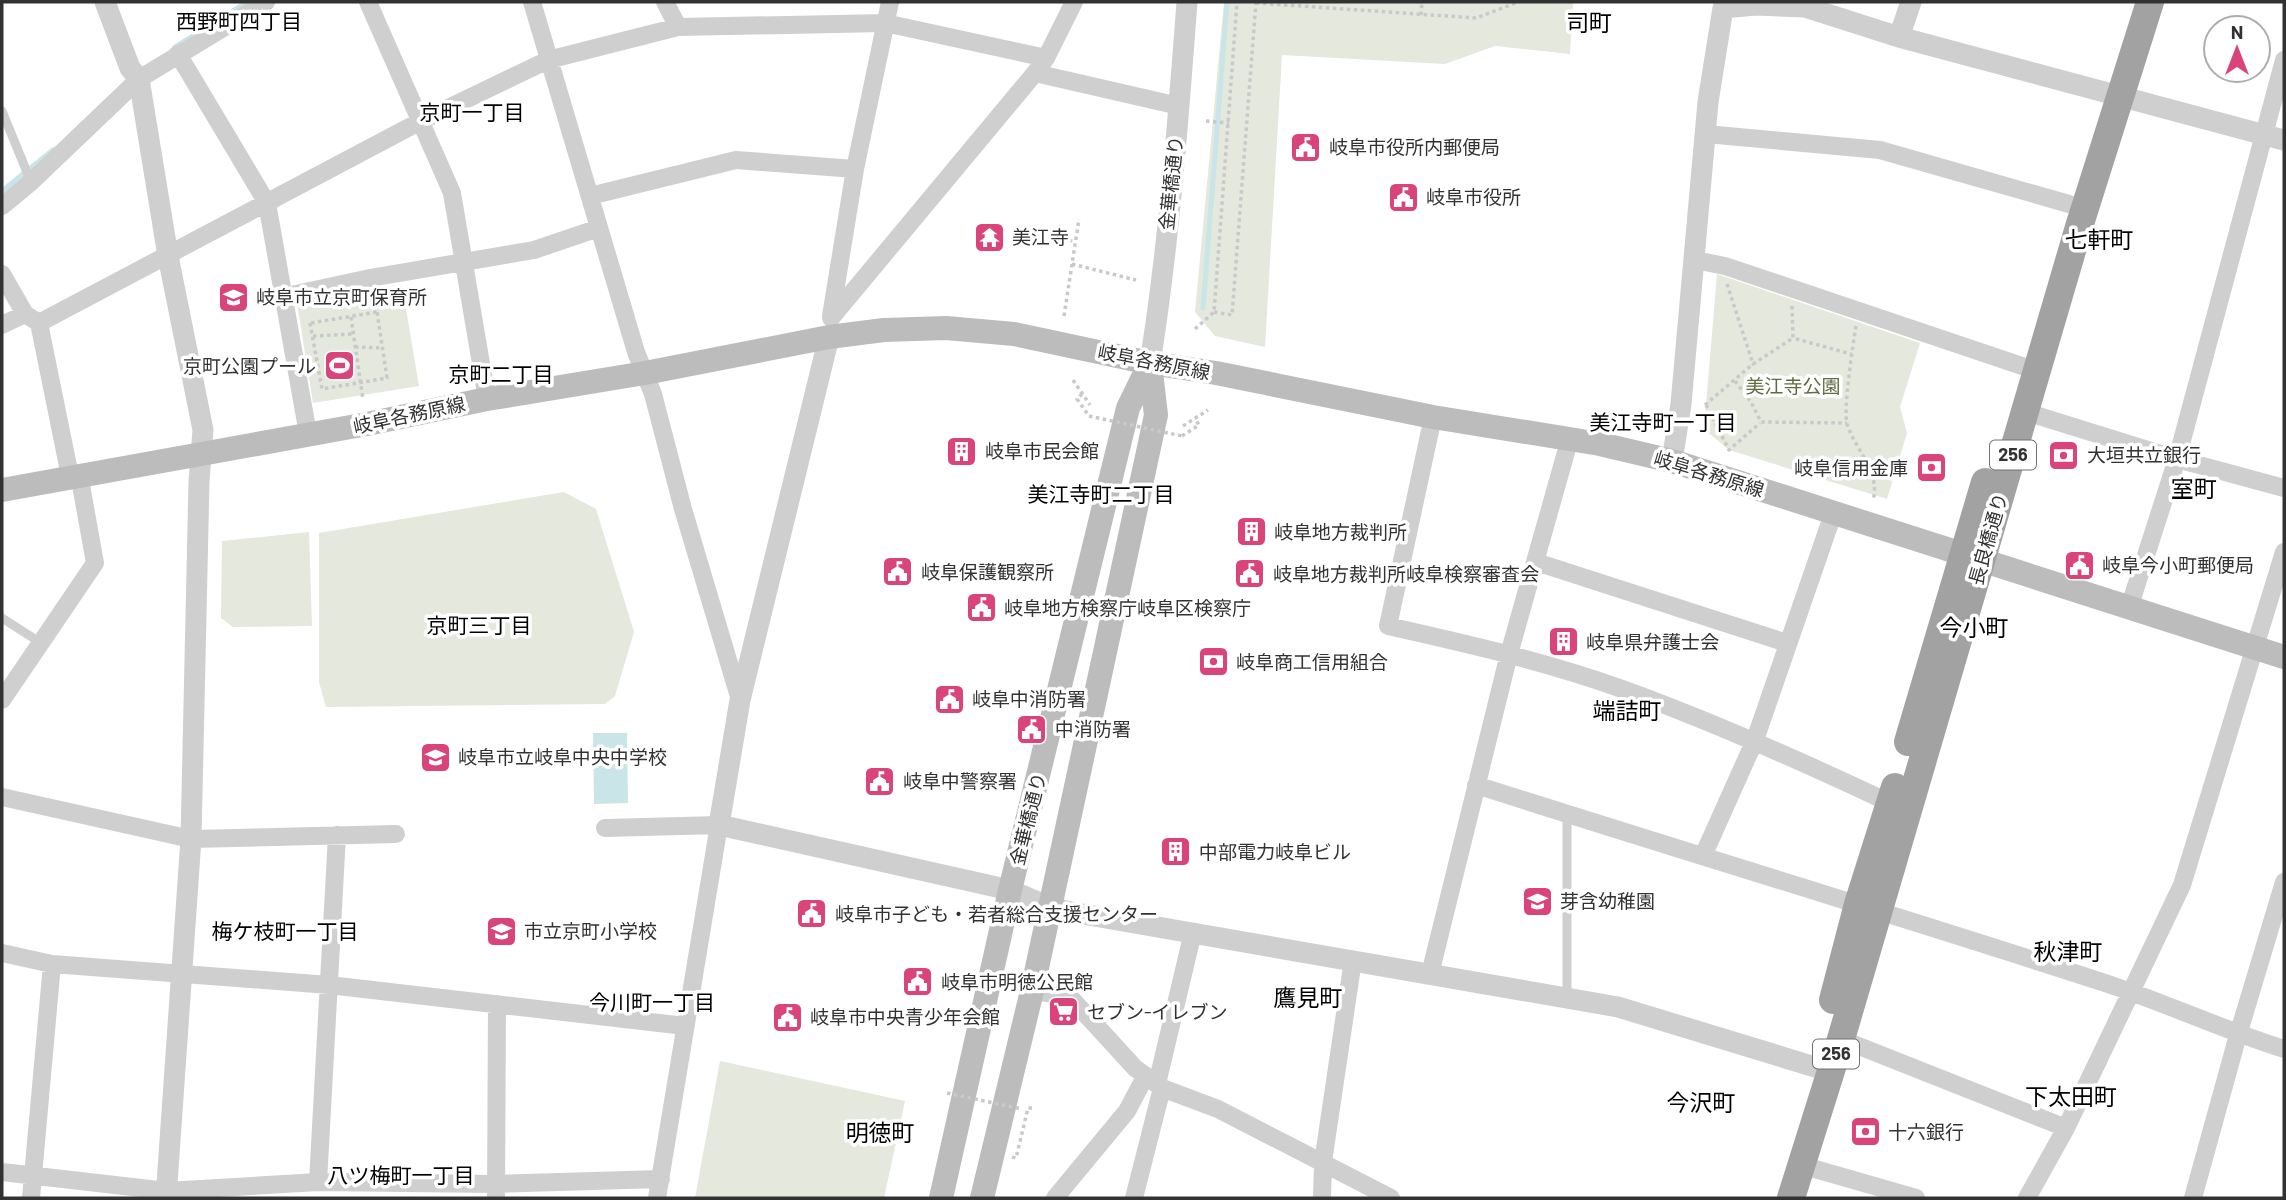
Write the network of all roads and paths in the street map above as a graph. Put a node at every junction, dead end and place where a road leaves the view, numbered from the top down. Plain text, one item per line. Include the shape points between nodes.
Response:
1 (105, 2) edge
2 (266, 2) edge
3 (368, 2) edge
4 (532, 2) edge
5 (665, 2) edge
6 (890, 2) edge
7 (1074, 2) edge
8 (1187, 2) edge
9 (1237, 2) edge
10 (1256, 2) edge
11 (1422, 2) edge
12 (1518, 2) edge
13 (1911, 2) edge
14 (2132, 2) edge
15 (2150, 2) edge
16 (1421, 15) junction
17 (886, 23) junction
18 (678, 27) junction
19 (1899, 37) junction
20 (178, 54) junction
21 (1046, 58) junction
22 (548, 60) junction
23 (2284, 60) edge
24 (1035, 74) junction
25 (139, 79) junction
26 (2112, 93) junction
27 (1179, 106) junction
28 (2, 111) edge
29 (1206, 121) dead end
30 (419, 122) junction
31 (1228, 123) junction
32 (1706, 134) junction
33 (2274, 137) edge
34 (855, 169) junction
35 (31, 182) junction
36 (590, 196) junction
37 (267, 203) junction
38 (2069, 204) junction
39 (2, 206) edge
40 (1079, 219) dead end
41 (599, 228) junction
42 (1027, 238) dead end
43 (1076, 241) junction
44 (168, 256) junction
45 (1695, 260) junction
46 (465, 263) junction
47 (1072, 264) junction
48 (2, 274) edge
49 (1725, 277) dead end
50 (370, 278) junction
51 (1136, 280) dead end
52 (1791, 288) junction
53 (282, 297) junction
54 (1858, 310) junction
55 (377, 312) junction
56 (1214, 313) junction
57 (1064, 316) dead end
58 (351, 317) junction
59 (32, 318) junction
60 (2, 325) edge
61 (830, 328) junction
62 (1195, 329) dead end
63 (354, 334) junction
64 (313, 336) junction
65 (1793, 338) junction
66 (355, 347) junction
67 (383, 348) junction
68 (1851, 354) junction
69 (1150, 363) junction
70 (1754, 364) junction
71 (2022, 366) junction
72 (645, 373) junction
73 (1073, 380) dead end
74 (1735, 381) junction
75 (1082, 394) junction
76 (486, 399) junction
77 (363, 400) dead end
78 (1090, 405) dead end
79 (1208, 410) dead end
80 (2026, 412) junction
81 (1433, 417) junction
82 (1196, 419) junction
83 (1761, 422) junction
84 (1847, 423) junction
85 (1183, 426) dead end
86 (308, 434) junction
87 (1570, 438) junction
88 (201, 453) junction
89 (2177, 459) junction
90 (1672, 461) junction
91 (74, 475) junction
92 (2284, 488) edge
93 (2, 490) edge
94 (1872, 500) dead end
95 (1833, 514) junction
96 (2284, 552) edge
97 (1972, 557) junction
98 (1536, 562) junction
99 (2129, 608) junction
100 (2, 618) edge
101 (41, 643) junction
102 (1787, 643) junction
103 (2256, 648) junction
104 (1509, 654) junction
105 (2284, 657) edge
106 (740, 699) junction
107 (2, 700) edge
108 (1755, 740) junction
109 (1476, 785) junction
110 (2, 797) edge
111 (1890, 803) junction
112 (1567, 814) junction
113 (719, 825) junction
114 (605, 828) dead end
115 (396, 834) dead end
116 (337, 835) junction
117 (191, 839) junction
118 (1703, 856) junction
119 (2284, 882) edge
120 (1010, 890) junction
121 (1049, 907) junction
122 (1868, 907) junction
123 (1193, 932) junction
124 (2, 953) edge
125 (1353, 960) junction
126 (52, 964) junction
127 (182, 974) junction
128 (1430, 974) junction
129 (329, 985) junction
130 (1032, 990) junction
131 (2131, 992) junction
132 (1567, 997) junction
133 (497, 1004) junction
134 (685, 1026) junction
135 (2238, 1034) junction
136 (1841, 1039) junction
137 (2284, 1049) edge
138 (1815, 1067) junction
139 (1155, 1083) junction
140 (947, 1093) dead end
141 (1022, 1109) dead end
142 (2066, 1128) junction
143 (1323, 1162) junction
144 (1801, 1165) junction
145 (2, 1172) edge
146 (33, 1175) junction
147 (661, 1179) junction
148 (318, 1182) junction
149 (368, 1190) edge
150 (495, 1191) edge
151 (167, 1194) edge
152 (30, 1198) edge
153 (657, 1198) edge
154 (941, 1198) edge
155 (982, 1198) edge
156 (1055, 1198) edge
157 (1133, 1198) edge
158 (1322, 1198) edge
159 (1391, 1198) edge
160 (1777, 1198) edge
161 (1791, 1198) edge
162 (1916, 1198) edge
163 (2027, 1198) edge
164 (2193, 1198) edge

1 - 25 street via 130,68
2 - 20 street
3 - 30 street
4 - 22 street
5 - 18 street
6 - 17 street
7 - 21 street
8 - 27 street, 金華橋通り
9 - 31 path
10 - 16 path
10 - 56 path via 1232,315
11 - 16 path
12 - 16 path via 1476,18
13 - 19 street
14 - 26 highway, 長良橋通り / 256
15 - 26 highway, 長良橋通り / 256
17 - 18 street
17 - 21 street
17 - 34 street
18 - 22 street
19 - 26 street
19 - 32 street via 1805,7 1723,8
20 - 25 street
20 - 37 street
21 - 24 street
22 - 30 street
22 - 36 street
23 - 33 street
24 - 27 street
24 - 61 street
25 - 35 street
25 - 44 street
26 - 33 street
26 - 38 highway, 長良橋通り / 256
26 - 80 highway, 長良橋通り / 256
27 - 69 street, 金華橋通り
28 - 35 lane
29 - 31 path
30 - 37 street
30 - 46 street via 452,193
31 - 56 path
32 - 38 street via 1880,150
32 - 45 street
33 - 89 street
34 - 36 street via 736,160
34 - 61 street
35 - 39 street
36 - 41 street
37 - 44 street
37 - 53 street
38 - 71 highway, 長良橋通り / 256
40 - 43 path
41 - 46 street via 534,250
41 - 72 street
42 - 43 path
43 - 47 path
44 - 59 street
44 - 88 street via 203,430
45 - 52 street
45 - 90 street
46 - 50 street
46 - 76 street
47 - 51 path
47 - 57 path
48 - 59 street
49 - 70 path
50 - 53 street
50 - 55 path
52 - 54 street
52 - 65 path
53 - 86 street
54 - 68 path
54 - 71 street
55 - 58 path
55 - 67 path
56 - 62 path
58 - 63 path
58 - 64 path via 310,323
59 - 60 street
59 - 91 street
61 - 69 main road, 岐阜各務原線 via 1014,334
61 - 72 main road, 岐阜各務原線
61 - 106 street
63 - 64 path
63 - 66 path
64 - 67 path via 322,389 387,378
65 - 68 path
65 - 70 path
66 - 67 path
66 - 77 path
68 - 84 path
69 - 81 main road, 岐阜各務原線
69 - 120 main road, 金華橋通り via 1128,408
69 - 121 main road, 金華橋通り via 1156,415
70 - 74 path
71 - 97 highway, 長良橋通り / 256
72 - 76 main road, 岐阜各務原線
72 - 106 street
73 - 75 path
74 - 83 path
74 - 83 path via 1706,405 1729,452
75 - 78 path
75 - 82 path, bridge via 1077,399 1089,416 1182,436 1199,425
76 - 86 main road, 岐阜各務原線
79 - 82 path
80 - 89 street
80 - 97 highway, 長良橋通り / 256
81 - 87 main road, 岐阜各務原線
81 - 104 street via 1388,625
82 - 85 path
83 - 84 path
84 - 94 path via 1866,459 1875,491
86 - 88 main road, 岐阜各務原線
87 - 90 main road, 岐阜各務原線
87 - 98 street
88 - 91 main road, 岐阜各務原線
88 - 117 street
89 - 92 street
89 - 99 street
90 - 95 main road, 岐阜各務原線
91 - 93 main road, 岐阜各務原線
91 - 101 street via 95,563
95 - 97 main road, 岐阜各務原線
95 - 102 street
96 - 103 street
97 - 99 main road, 岐阜各務原線
97 - 111 highway, 長良橋通り / 256
97 - 122 highway, 長良橋通り / 256
98 - 102 street
98 - 104 street
99 - 103 main road, 岐阜各務原線
100 - 101 lane
101 - 107 street
102 - 108 street
103 - 105 main road, 岐阜各務原線
103 - 131 street via 2182,885
104 - 108 street via 1623,690
104 - 109 street
106 - 113 street
108 - 111 street
108 - 118 street
109 - 112 street
109 - 128 street
110 - 117 street
111 - 122 highway, 長良橋通り / 256
112 - 118 street
112 - 132 lane
113 - 114 street
113 - 120 street
113 - 134 street
115 - 116 street
116 - 117 street
116 - 129 street
117 - 127 street
118 - 122 street
119 - 135 street
120 - 121 street
120 - 154 main road, 金華橋通り
121 - 123 street
121 - 130 main road, 金華橋通り
122 - 131 street
122 - 136 highway, 長良橋通り / 256
122 - 138 highway, 長良橋通り / 256
123 - 125 street
123 - 139 street
124 - 126 street
125 - 128 street
125 - 143 street
126 - 127 street
126 - 146 street
127 - 129 street
127 - 151 street
128 - 132 street
129 - 133 street
129 - 148 street
130 - 139 street via 1069,996
130 - 155 main road, 金華橋通り
131 - 135 street
131 - 142 street
132 - 138 street via 1618,1007
133 - 134 street
133 - 150 street
134 - 147 street
135 - 137 street
135 - 164 street
136 - 142 street
136 - 144 highway, 長良橋通り / 256
138 - 160 highway, 長良橋通り / 256
139 - 143 street via 1219,1109
139 - 156 street
139 - 157 street
140 - 141 path, bridge
142 - 163 street
143 - 158 street
143 - 159 street
144 - 161 highway, 長良橋通り / 256
144 - 162 street
145 - 146 street
146 - 151 street
146 - 152 street
147 - 150 street
147 - 153 street
148 - 149 street
148 - 151 street
149 - 150 street

